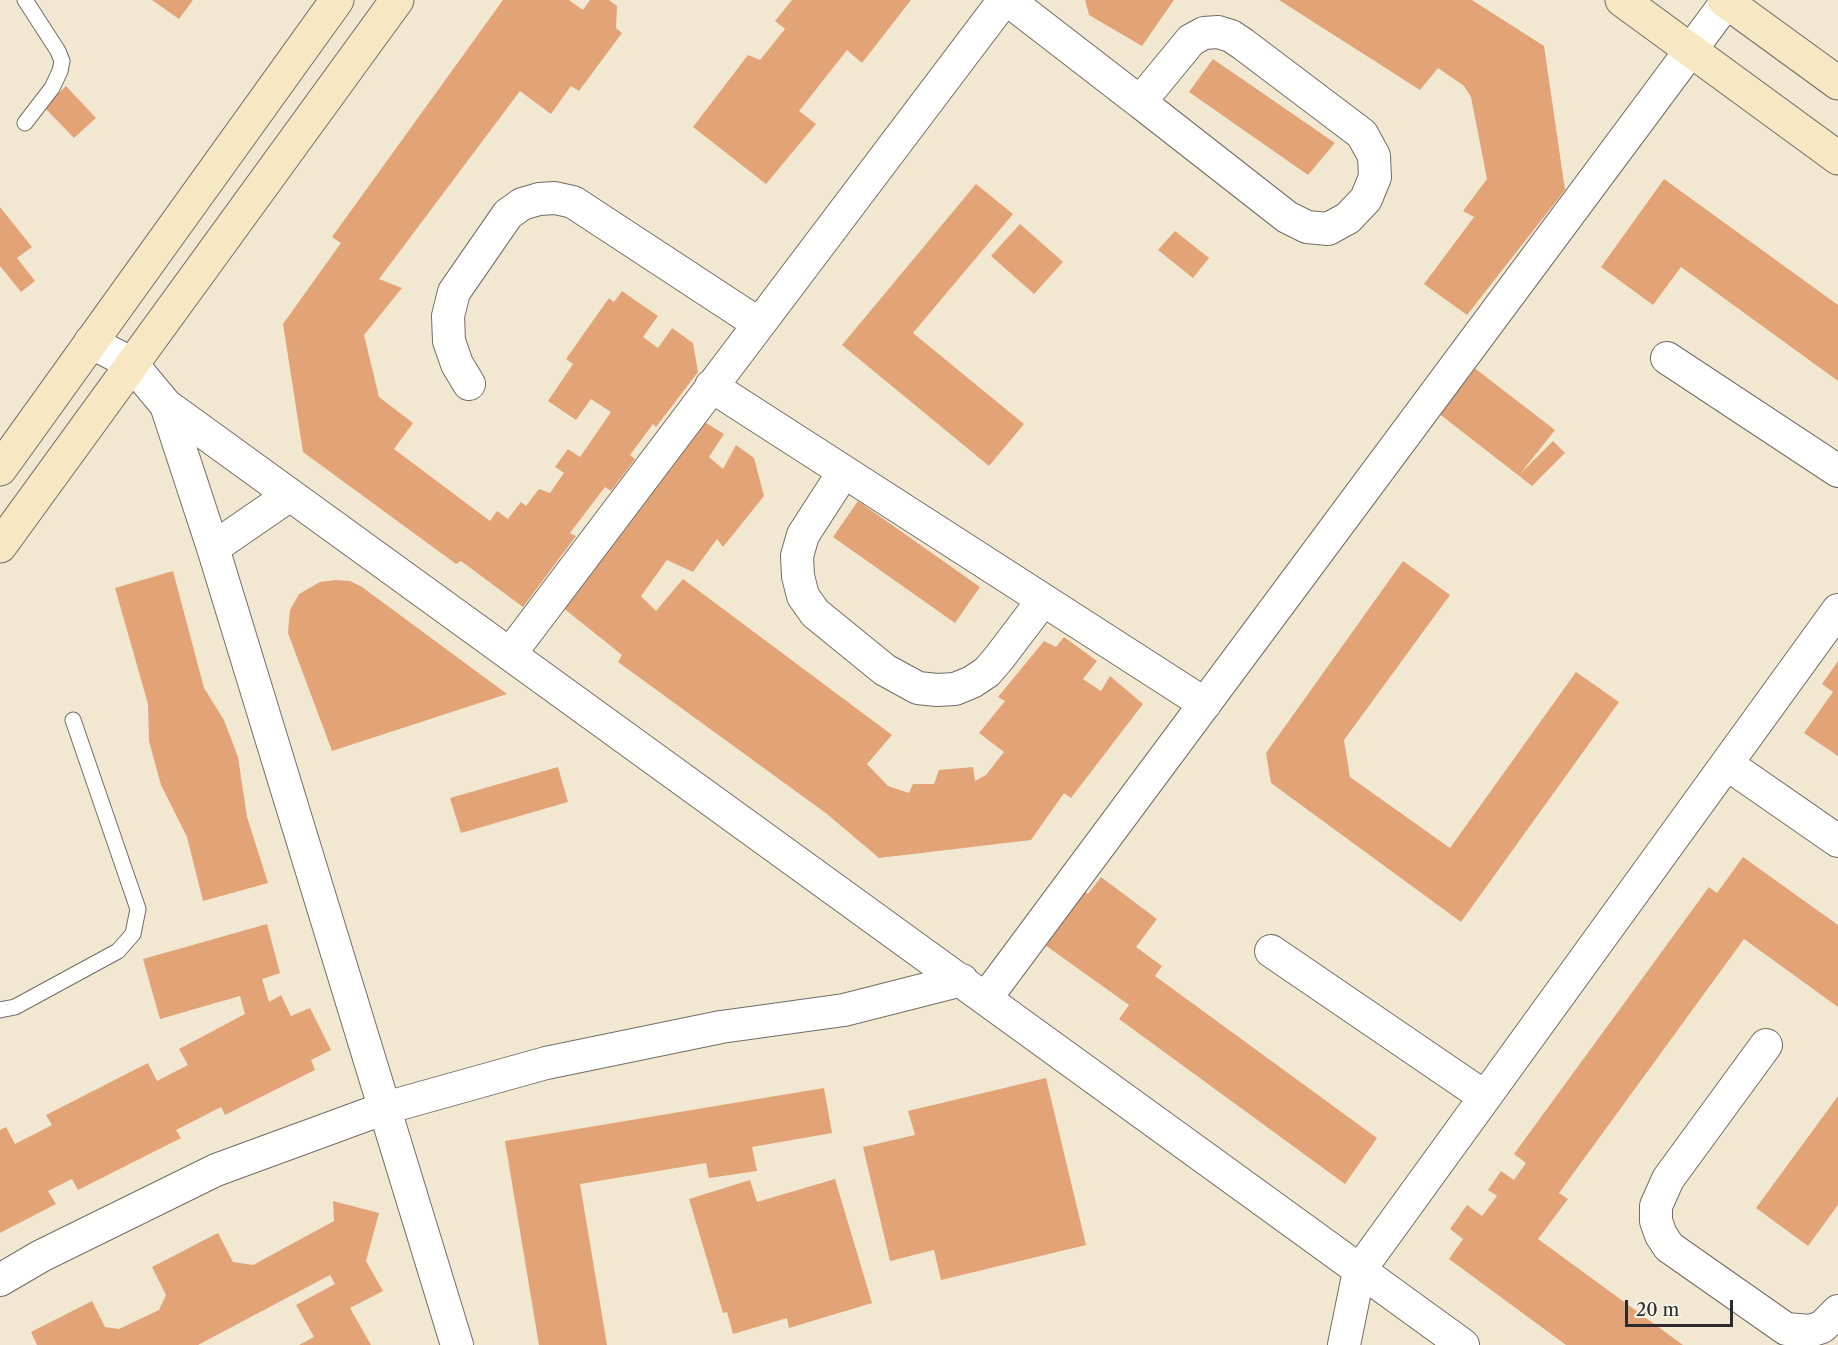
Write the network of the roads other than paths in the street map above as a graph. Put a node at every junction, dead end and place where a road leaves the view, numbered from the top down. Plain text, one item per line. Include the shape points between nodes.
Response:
1 (25, 0) edge
2 (337, 0) edge
3 (397, 0) edge
4 (1006, 0) edge
5 (1622, 0) edge
6 (1726, 1) edge
7 (1691, 50) junction
8 (1838, 84) edge
9 (1140, 102) junction
10 (25, 123) dead end
11 (1838, 158) edge
12 (759, 324) junction
13 (90, 342) junction
14 (1667, 358) dead end
15 (131, 363) junction
16 (470, 384) dead end
17 (711, 386) junction
18 (166, 405) junction
19 (0, 469) edge
20 (1838, 471) edge
21 (843, 473) junction
22 (290, 495) junction
23 (0, 546) edge
24 (213, 548) junction
25 (1043, 600) junction
26 (1838, 610) edge
27 (510, 654) junction
28 (1205, 704) junction
29 (73, 720) dead end
30 (1726, 764) junction
31 (1838, 841) edge
32 (1270, 951) dead end
33 (974, 989) junction
34 (0, 1010) edge
35 (1766, 1045) dead end
36 (1485, 1097) junction
37 (385, 1108) junction
38 (1359, 1271) junction
39 (0, 1280) edge
40 (1838, 1311) edge
41 (457, 1345) edge
42 (1344, 1345) edge
43 (1463, 1345) edge

1 - 10 lane via 62,61 52,88
2 - 13 main road
3 - 15 main road
4 - 9 street
4 - 12 street
5 - 7 main road
6 - 7 street
6 - 8 main road
7 - 11 main road
7 - 28 street
9 - 9 street via 1270,205 1307,227 1328,229 1348,218 1366,199 1375,177 1374,156 1362,134 1232,36 1204,33 1191,40
12 - 16 street via 573,202 539,199 508,214 454,292 448,316 449,341
12 - 17 street
13 - 15 street
13 - 19 main road
14 - 20 street
15 - 18 street
15 - 23 main road
17 - 21 street
17 - 27 street
18 - 22 street
18 - 24 street
21 - 25 street
21 - 25 street via 803,535 797,556 803,596 814,614 902,681 927,689 955,689 972,682 987,672
22 - 24 street
22 - 27 street
24 - 37 street
25 - 28 street
26 - 30 street
27 - 33 street
28 - 33 street
29 - 34 lane via 138,909 133,934 118,951 15,1007
30 - 31 street
30 - 36 street
32 - 36 street
33 - 37 street via 721,1027 546,1063
33 - 38 street
35 - 40 street via 1668,1179 1656,1206 1656,1221 1669,1247 1786,1329 1810,1331 1822,1327
36 - 38 street
37 - 39 street via 216,1170
37 - 41 street
38 - 42 street
38 - 43 street

